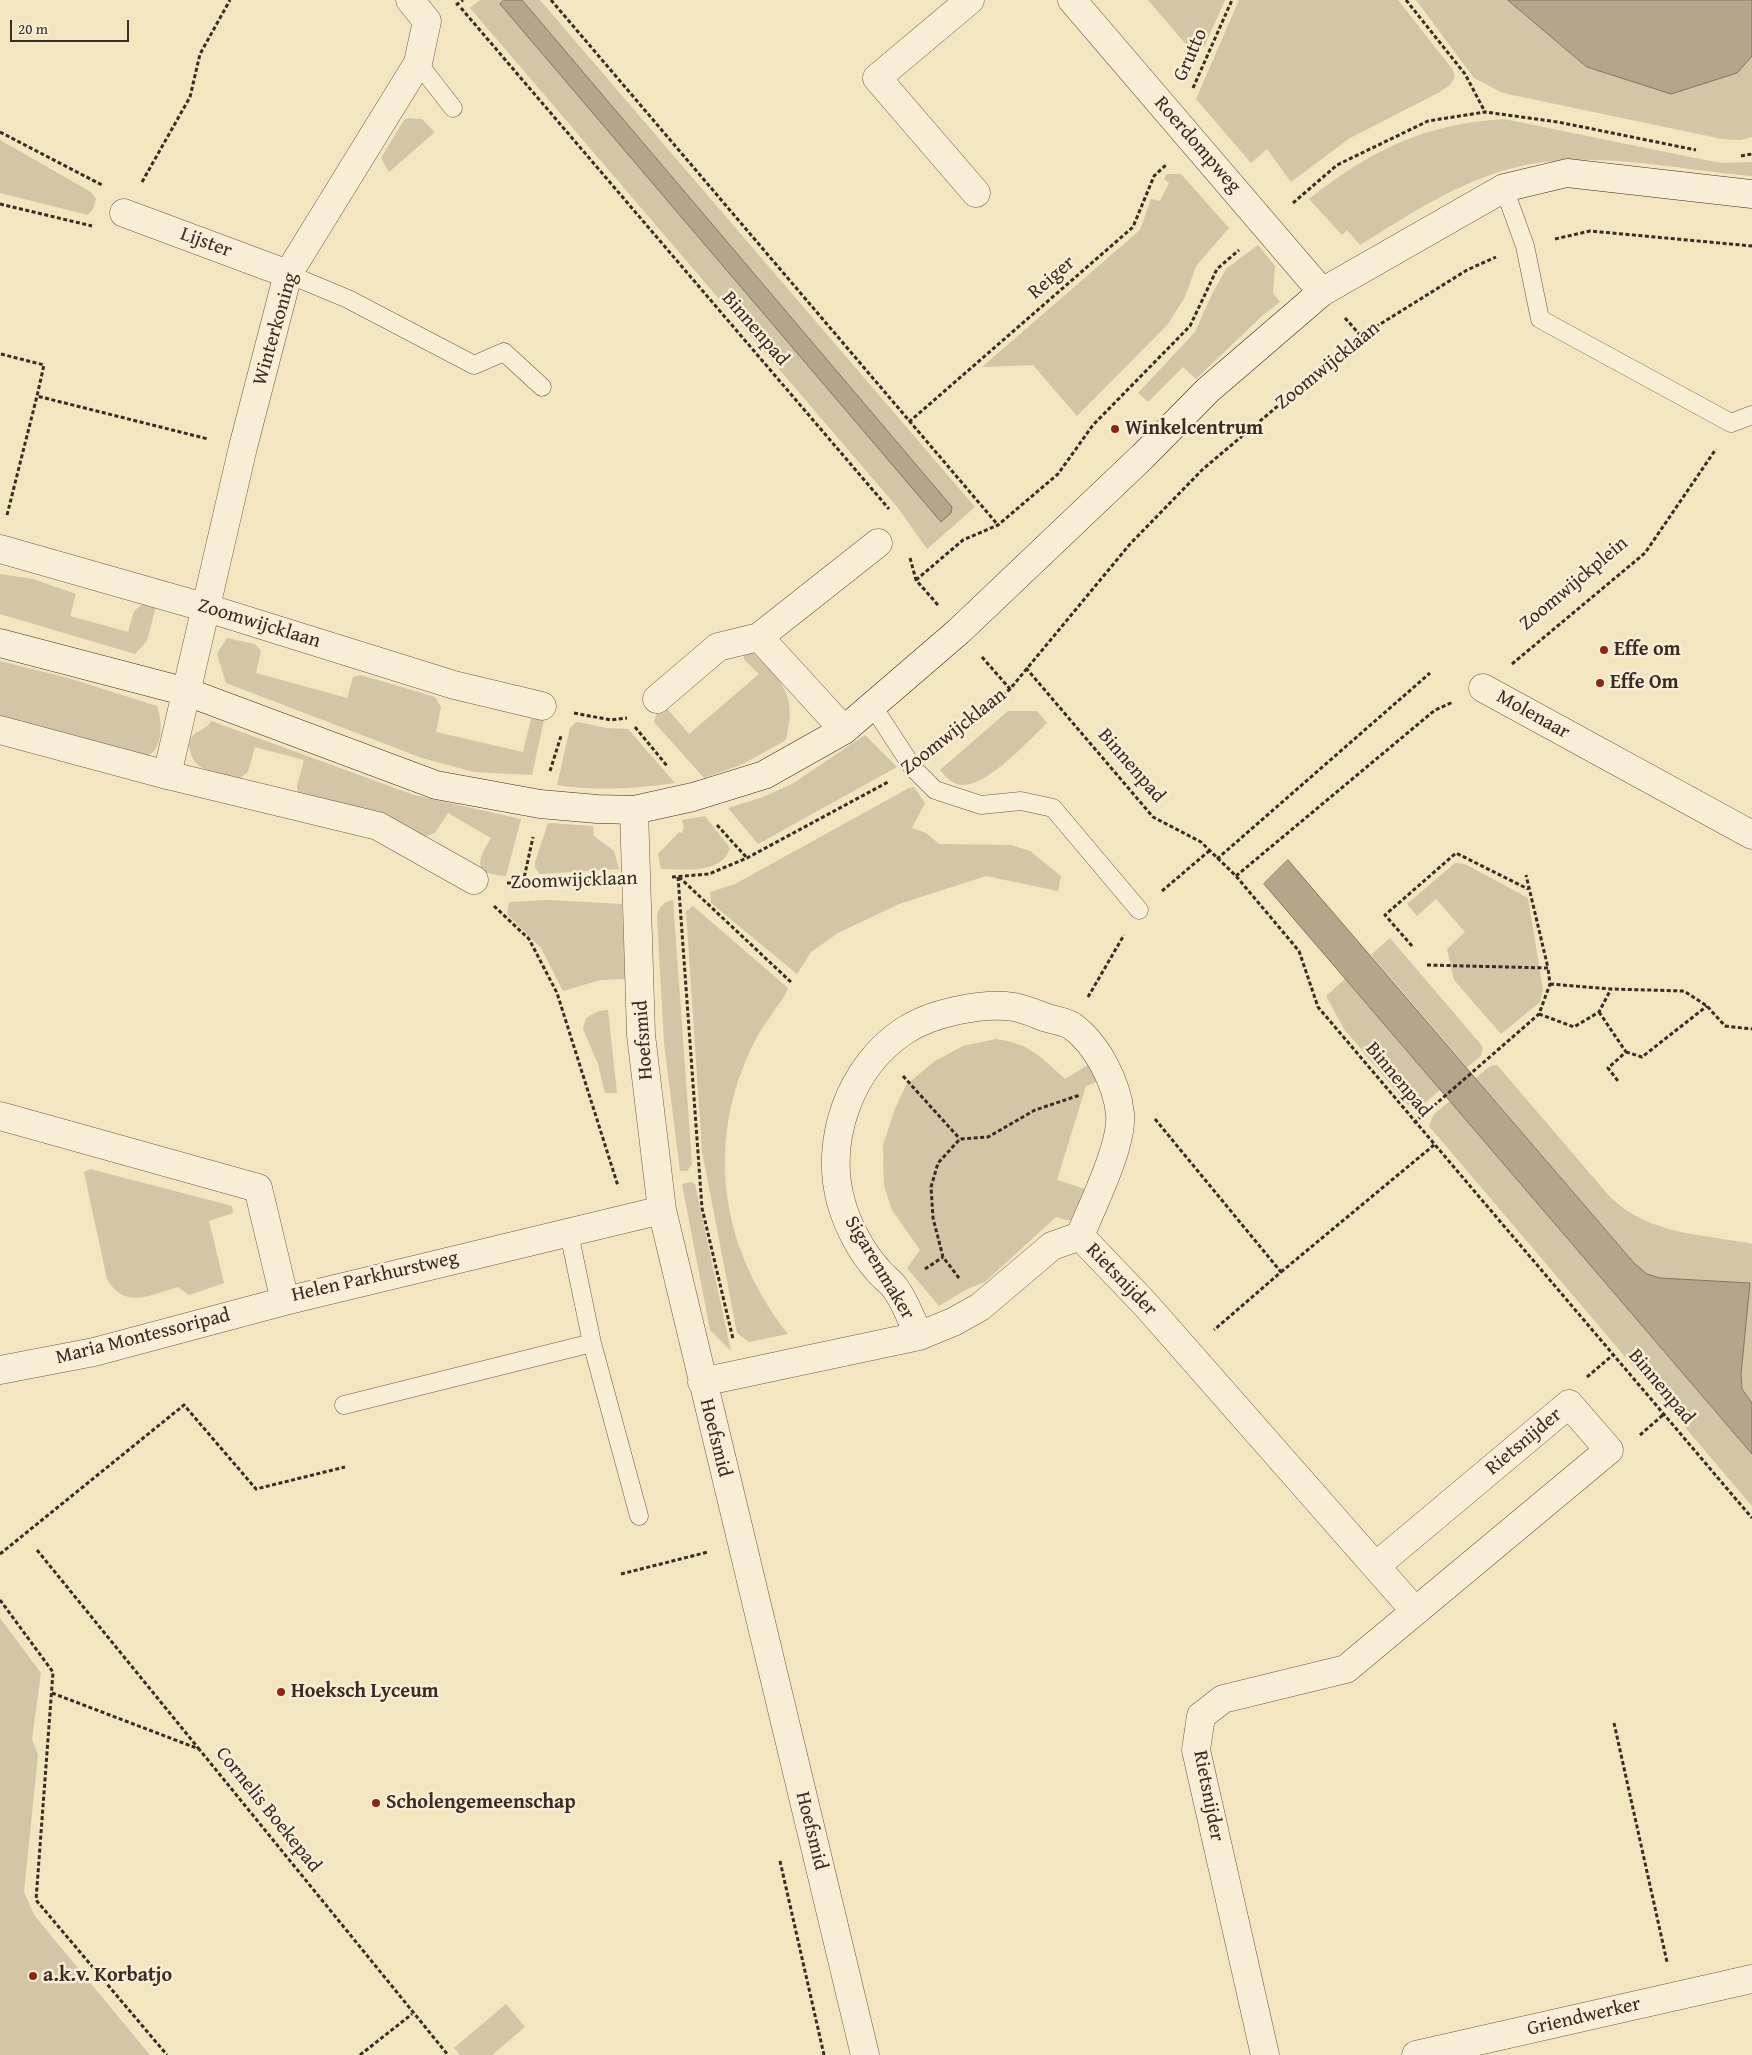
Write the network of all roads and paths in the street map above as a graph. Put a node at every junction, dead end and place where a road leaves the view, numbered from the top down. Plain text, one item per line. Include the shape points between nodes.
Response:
1 (230, 0) edge
2 (410, 0) edge
3 (454, 0) edge
4 (463, 0) edge
5 (551, 0) edge
6 (970, 0) edge
7 (1072, 0) edge
8 (1232, 0) edge
9 (1406, 0) edge
10 (458, 4) junction
11 (418, 63) junction
12 (454, 108) dead end
13 (1485, 112) dead end
14 (0, 132) edge
15 (1185, 132) junction
16 (1504, 188) junction
17 (976, 193) dead end
18 (1752, 194) edge
19 (0, 204) edge
20 (124, 213) junction
21 (1525, 246) junction
22 (1752, 246) edge
23 (288, 274) junction
24 (1322, 292) junction
25 (1, 354) dead end
26 (542, 388) dead end
27 (37, 396) junction
28 (1752, 414) edge
29 (909, 422) junction
30 (243, 447) junction
31 (1714, 452) dead end
32 (890, 510) dead end
33 (5, 522) dead end
34 (998, 525) dead end
35 (878, 542) dead end
36 (0, 549) edge
37 (909, 551) dead end
38 (207, 608) junction
39 (959, 630) junction
40 (759, 637) junction
41 (0, 643) edge
42 (1026, 668) junction
43 (1430, 673) dead end
44 (1484, 688) junction
45 (1010, 689) junction
46 (187, 692) junction
47 (657, 698) joint
48 (872, 705) junction
49 (542, 706) joint
50 (0, 730) edge
51 (844, 730) junction
52 (913, 768) junction
53 (168, 775) junction
54 (634, 810) junction
55 (1752, 835) edge
56 (1217, 860) junction
57 (1526, 875) dead end
58 (1236, 876) junction
59 (678, 877) junction
60 (638, 879) junction
61 (474, 880) junction
62 (1528, 888) junction
63 (1139, 910) dead end
64 (1412, 946) dead end
65 (1427, 965) dead end
66 (1548, 968) junction
67 (792, 983) dead end
68 (1550, 984) junction
69 (1611, 989) junction
70 (1707, 1006) junction
71 (1600, 1012) junction
72 (1539, 1014) junction
73 (1752, 1030) edge
74 (880, 1051) junction
75 (1626, 1052) junction
76 (1618, 1081) dead end
77 (1112, 1084) junction
78 (1152, 1115) dead end
79 (0, 1116) edge
80 (1414, 1123) junction
81 (960, 1139) junction
82 (1434, 1145) junction
83 (662, 1210) junction
84 (628, 1218) junction
85 (569, 1233) junction
86 (1080, 1236) junction
87 (1281, 1272) junction
88 (285, 1301) junction
89 (980, 1307) junction
90 (919, 1336) junction
91 (592, 1343) junction
92 (1188, 1352) junction
93 (0, 1370) edge
94 (742, 1374) junction
95 (702, 1382) junction
96 (344, 1405) dead end
97 (345, 1467) dead end
98 (639, 1516) dead end
99 (1752, 1518) edge
100 (707, 1542) dead end
101 (37, 1550) dead end
102 (709, 1552) junction
103 (0, 1554) edge
104 (711, 1561) dead end
105 (1377, 1565) junction
106 (621, 1574) dead end
107 (0, 1600) edge
108 (1415, 1611) junction
109 (52, 1693) junction
110 (1614, 1723) dead end
111 (199, 1749) junction
112 (778, 1852) dead end
113 (1752, 1979) edge
114 (1674, 1997) junction
115 (412, 2014) junction
116 (167, 2055) edge
117 (360, 2055) edge
118 (448, 2055) edge
119 (824, 2055) edge
120 (865, 2055) edge
121 (1265, 2055) edge
122 (1416, 2055) edge

1 - 20 path via 200,54 190,97
2 - 11 street, Winterkoning via 427,21
3 - 10 path, Binnenpad
4 - 10 path
5 - 29 path
6 - 17 street via 877,78
7 - 15 street, Roerdompweg
8 - 15 path, Grutto
9 - 13 path via 1465,74
10 - 32 path, Binnenpad
11 - 12 lane
11 - 23 street, Winterkoning
14 - 20 path via 119,194
15 - 24 street, Roerdompweg
15 - 29 path, Reiger via 1154,176 1133,227
16 - 18 street via 1567,173
16 - 21 lane
16 - 24 street
19 - 20 path via 105,228
20 - 23 street, Lijster
21 - 22 path, Zoomwijcklaan via 1590,231
21 - 28 lane via 1540,319 1731,422
21 - 42 path, Zoomwijcklaan via 1467,270 1361,336 1211,463 1130,544
23 - 26 lane via 348,299 474,365 504,352
23 - 30 street, Winterkoning
24 - 39 street via 1208,390
25 - 27 path via 44,365
27 - 30 path
27 - 33 path
29 - 34 path
30 - 38 street, Winterkoning
31 - 44 path, Zoomwijckplein via 1645,553
35 - 40 street
36 - 38 street, Zoomwijcklaan
37 - 39 path via 916,580
38 - 46 street, Winterkoning
38 - 49 street, Zoomwijcklaan via 454,685
39 - 45 path
39 - 48 street
40 - 47 street via 718,647
40 - 51 street
41 - 46 street
42 - 45 path, Zoomwijcklaan
42 - 56 path, Binnenpad via 1153,816 1202,842
43 - 56 path
44 - 55 street, Molenaar
44 - 58 path, Molenaar via 1435,710
45 - 52 path, Zoomwijcklaan
46 - 53 street
46 - 54 street via 436,785 540,804
47 - 49 path via 627,718 611,720
48 - 51 street
48 - 52 lane
50 - 53 street
51 - 54 street via 764,775 693,797
52 - 59 path, Zoomwijcklaan via 747,858 709,874
52 - 63 lane via 934,790 981,805 1021,801 1052,808
53 - 61 street via 378,826
54 - 60 street, Hoefsmid
56 - 58 path, Binnenpad
57 - 62 path
58 - 80 path, Binnenpad via 1299,951 1318,1007
59 - 60 path, Zoomwijcklaan
59 - 67 path
59 - 94 path via 702,1208
60 - 61 path, Zoomwijcklaan via 523,883
60 - 83 street, Hoefsmid via 641,1035
61 - 84 path via 500,914 529,939 557,993
62 - 64 path via 1456,853 1384,916
62 - 66 path
65 - 66 path
66 - 68 path
68 - 69 path
68 - 72 path
69 - 70 path via 1684,991
69 - 71 path
70 - 73 path via 1725,1026
70 - 75 path via 1642,1057
71 - 72 path via 1574,1027
71 - 75 path
72 - 80 path
74 - 77 street, Sigarenmaker via 904,1031 931,1018 972,1008 1014,1007 1071,1025 1098,1052
74 - 81 path
74 - 90 street, Sigarenmaker via 860,1077 844,1110 836,1143 841,1202 853,1232 875,1268 896,1288
75 - 76 path via 1608,1068
77 - 81 path via 1035,1110 988,1137
77 - 86 street, Sigarenmaker via 1120,1114 1119,1136
78 - 87 path
79 - 88 street, Helen Parkhurstweg via 258,1188
80 - 82 path, Binnenpad
81 - 89 path via 938,1163 931,1188 933,1218 943,1257
82 - 87 path
82 - 99 path, Binnenpad
83 - 84 street, Helen Parkhurstweg
83 - 95 street, Hoefsmid
84 - 85 street, Helen Parkhurstweg
85 - 88 street, Helen Parkhurstweg
85 - 91 lane
86 - 89 street, Rietsnijder via 1052,1246
86 - 92 street, Rietsnijder
87 - 92 path
88 - 93 street, Maria Montessoripad via 94,1352
89 - 90 street, Rietsnijder
90 - 94 street, Rietsnijder
91 - 96 lane
91 - 98 lane
92 - 105 street, Rietsnijder
94 - 95 street, Rietsnijder
95 - 120 street, Hoefsmid
97 - 103 path via 256,1489 184,1405
100 - 102 path
101 - 111 path
102 - 104 path
102 - 106 path
105 - 108 street, Rietsnijder
105 - 108 street, Rietsnijder via 1569,1404 1609,1450
107 - 109 path via 53,1672
108 - 121 street, Rietsnijder via 1346,1669 1223,1699 1201,1716 1196,1750
109 - 111 path, Cornelis Boekepad
109 - 116 path via 36,1900
110 - 114 path
111 - 115 path, Cornelis Boekepad
112 - 119 path
113 - 114 street, Griendwerker
114 - 122 street, Griendwerker
115 - 117 path
115 - 118 path, Cornelis Boekepad

